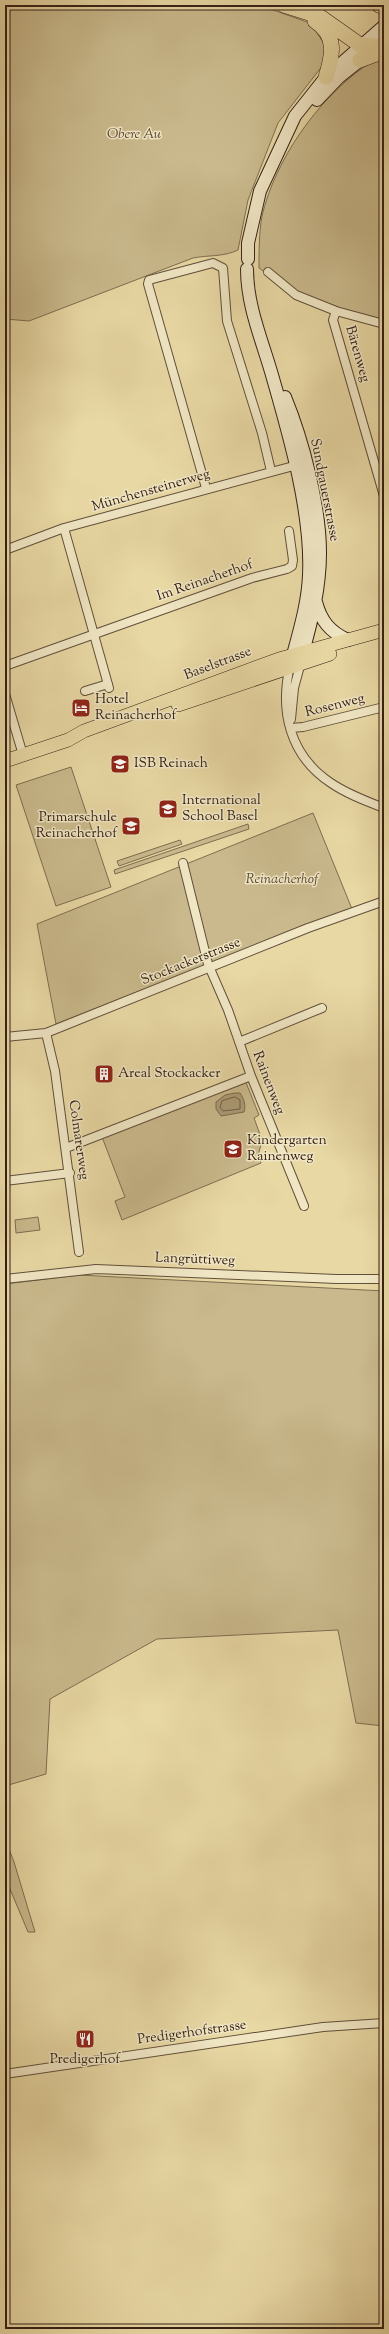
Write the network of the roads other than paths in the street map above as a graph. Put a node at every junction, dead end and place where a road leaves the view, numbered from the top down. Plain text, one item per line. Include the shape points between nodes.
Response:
1 (379, 5) edge
2 (290, 7) edge
3 (384, 7) edge
4 (384, 26) edge
5 (382, 46) edge
6 (360, 52) junction
7 (326, 77) junction
8 (267, 171) junction
9 (268, 272) dead end
10 (336, 311) junction
11 (384, 324) edge
12 (300, 464) junction
13 (271, 471) junction
14 (206, 488) junction
15 (384, 496) edge
16 (64, 528) junction
17 (289, 532) dead end
18 (5, 550) edge
19 (316, 600) junction
20 (384, 630) edge
21 (94, 633) junction
22 (384, 638) edge
23 (348, 640) junction
24 (297, 659) junction
25 (5, 666) edge
26 (267, 674) junction
27 (285, 687) junction
28 (85, 691) dead end
29 (5, 694) edge
30 (7, 706) edge
31 (384, 707) edge
32 (291, 728) junction
33 (68, 740) junction
34 (23, 755) junction
35 (5, 761) edge
36 (384, 808) edge
37 (183, 863) dead end
38 (384, 901) edge
39 (210, 968) junction
40 (322, 1008) dead end
41 (46, 1033) junction
42 (5, 1037) edge
43 (239, 1042) junction
44 (251, 1076) junction
45 (66, 1148) junction
46 (70, 1173) junction
47 (5, 1181) edge
48 (304, 1206) dead end
49 (79, 1252) dead end
50 (5, 1279) edge
51 (384, 1279) edge
52 (384, 2023) edge
53 (5, 2074) edge

1 - 3 highway
2 - 6 highway via 319,16
2 - 7 highway via 323,26 329,35 332,53
4 - 6 main road, Sundgauerstrasse
5 - 6 highway
6 - 7 main road, Sundgauerstrasse
6 - 8 main road, Sundgauerstrasse via 305,114
7 - 8 main road, Sundgauerstrasse via 300,108
8 - 12 main road, Sundgauerstrasse via 253,213 248,243 247,264 252,312
9 - 10 street via 296,295
10 - 11 street
10 - 15 street, Bärenweg via 333,320
12 - 13 street, Münchensteinerweg
12 - 19 main road, Sundgauerstrasse via 319,539
12 - 24 main road, Sundgauerstrasse via 309,574
13 - 14 street, Münchensteinerweg
13 - 14 street via 262,433 226,321 223,268 213,262 185,269 149,280 148,284
14 - 16 street, Münchensteinerweg
16 - 18 street, Münchensteinerweg
16 - 21 street
17 - 21 street, Im Reinacherhof via 293,560 292,566 287,569 252,578
19 - 23 main road via 324,623 336,634
19 - 24 main road, Sundgauerstrasse
20 - 23 main road, Baselstrasse
21 - 25 street, Im Reinacherhof
21 - 28 street via 109,686
22 - 24 main road, Baselstrasse
23 - 24 main road, Baselstrasse
24 - 26 main road, Baselstrasse
24 - 27 street
24 - 32 street
24 - 33 main road, Baselstrasse via 219,680 84,731
26 - 27 street, Baselstrasse via 278,678
26 - 33 main road, Baselstrasse via 86,738
27 - 32 street via 286,710
29 - 30 street
30 - 34 street
31 - 32 street, Rosenweg
32 - 36 street via 296,743 308,762 330,783
33 - 34 main road, Baselstrasse
34 - 35 main road, Baselstrasse
37 - 39 street, Rainenweg
38 - 39 street, Stockackerstrasse
39 - 41 street, Stockackerstrasse
39 - 43 street, Rainenweg
40 - 43 street
41 - 42 street, Stockackerstrasse
41 - 45 street, Colmarerweg via 55,1071
43 - 44 street, Rainenweg
44 - 45 street
44 - 48 street, Rainenweg
45 - 46 street, Colmarerweg
46 - 47 street
46 - 49 street, Colmarerweg
50 - 51 street, Langrüttiweg via 96,1269
52 - 53 street, Predigerhofstrasse via 323,2027

